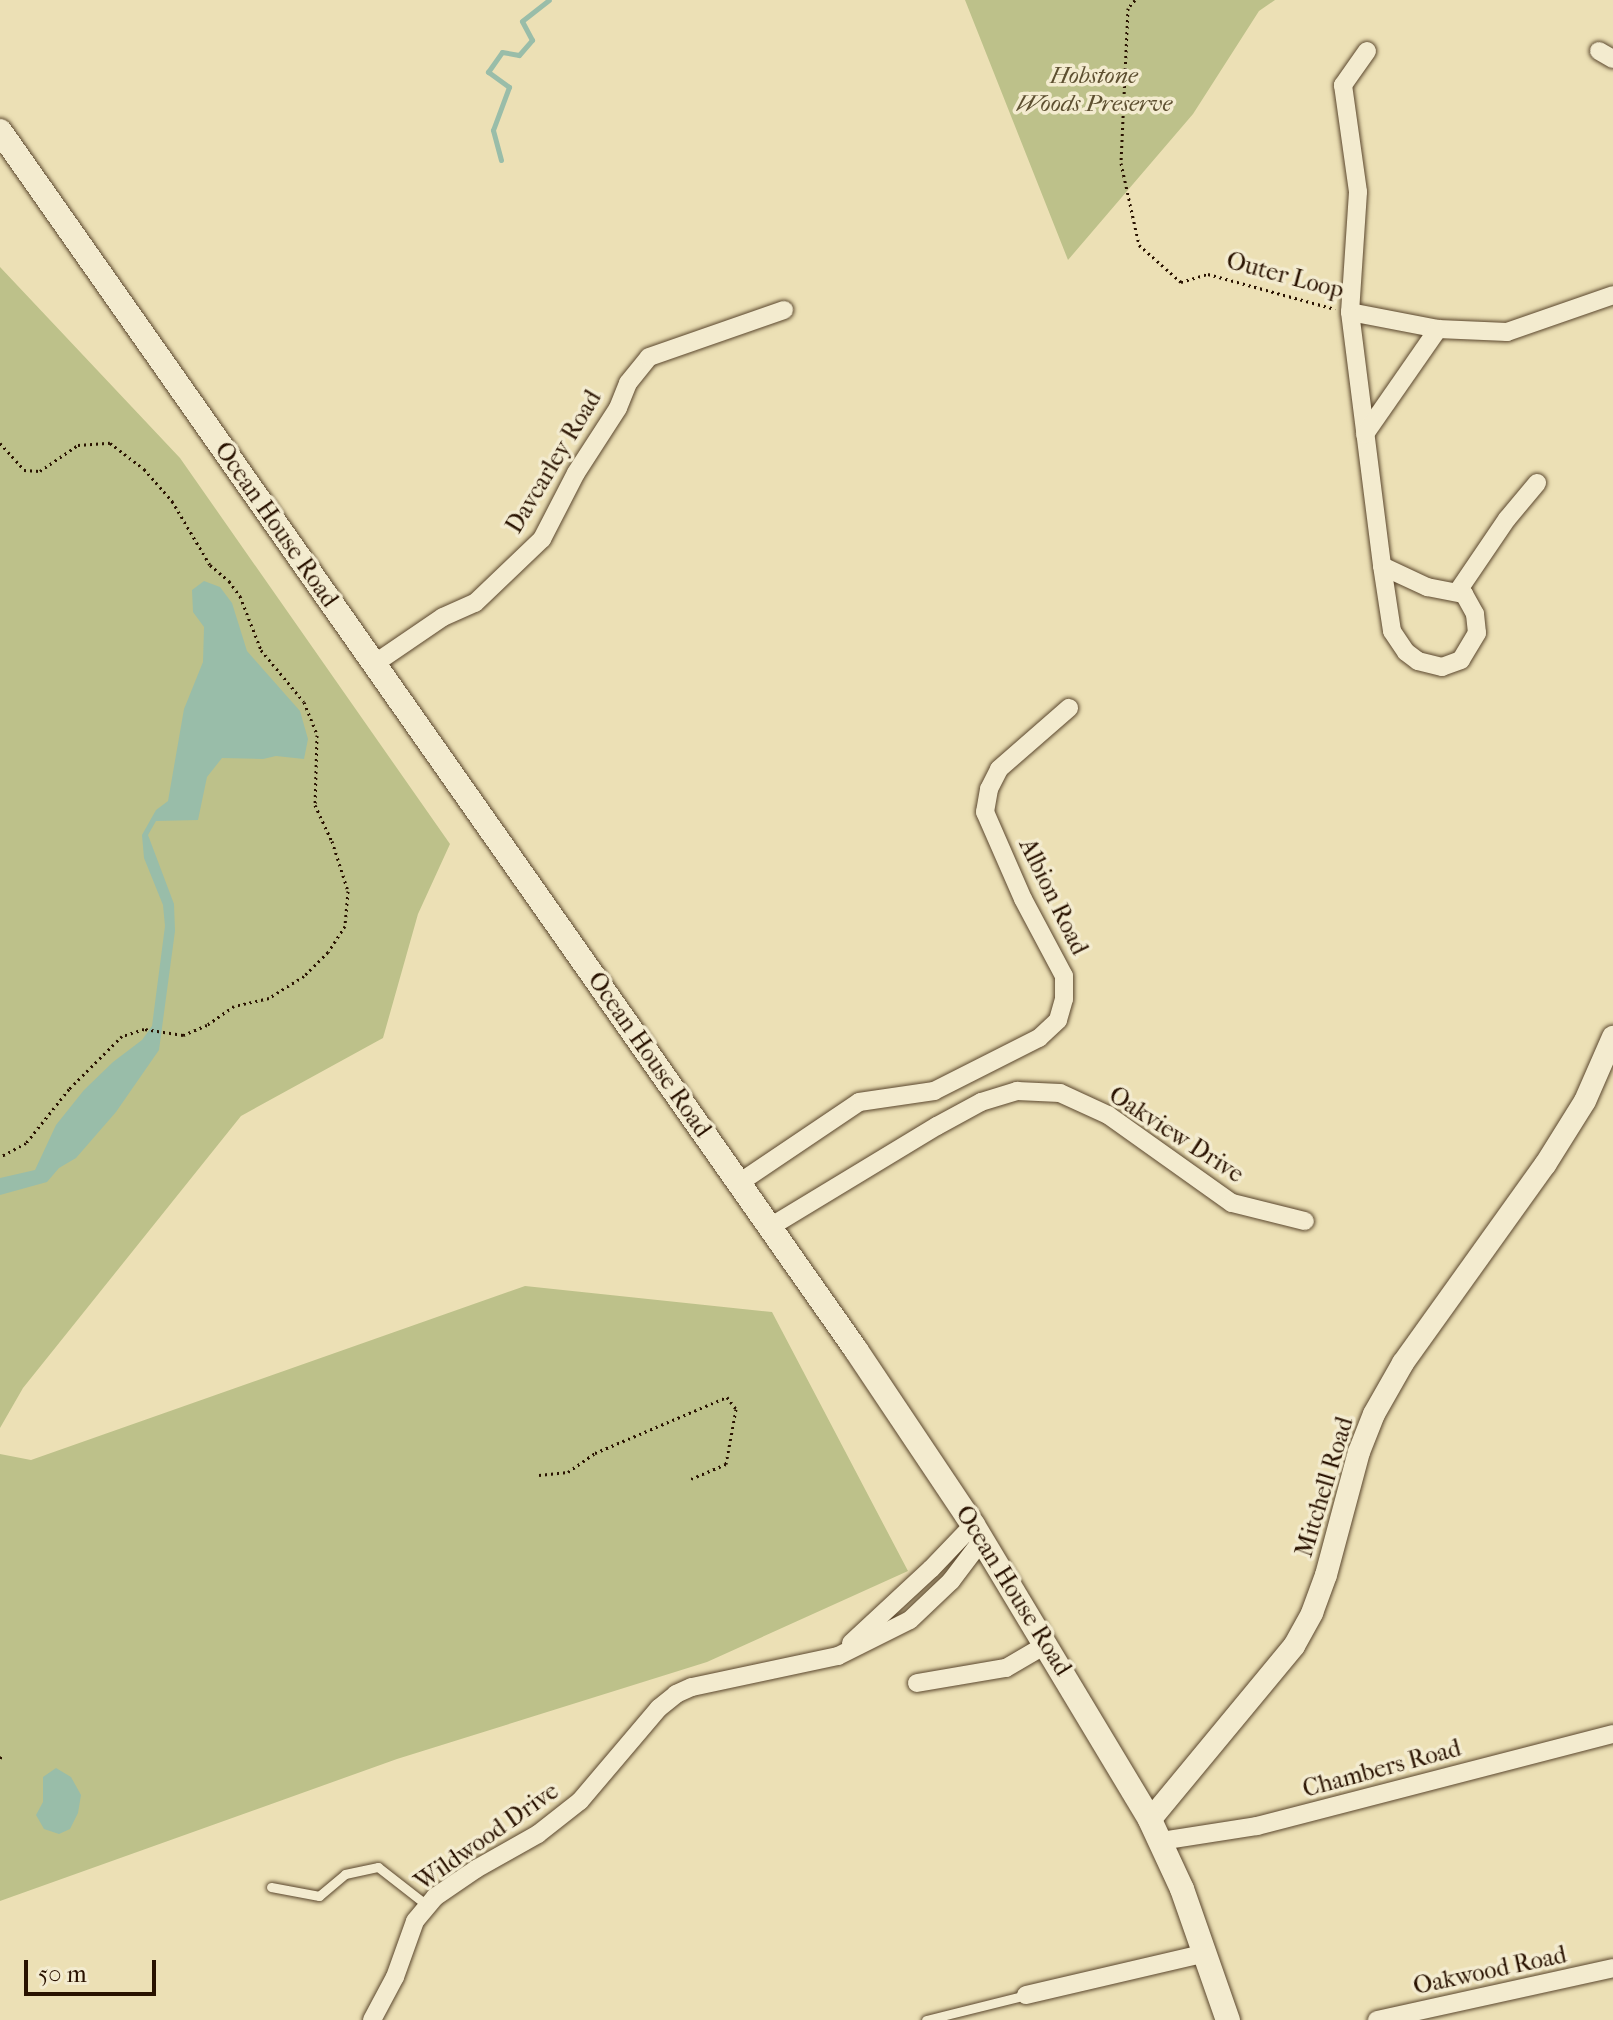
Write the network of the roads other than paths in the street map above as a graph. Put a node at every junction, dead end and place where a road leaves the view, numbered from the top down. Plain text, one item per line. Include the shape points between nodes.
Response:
1 (1367, 51) dead end
2 (0, 131) edge
3 (1613, 295) edge
4 (784, 310) dead end
5 (1350, 312) junction
6 (1438, 329) junction
7 (1365, 434) junction
8 (1537, 483) dead end
9 (1382, 566) junction
10 (1458, 591) junction
11 (374, 664) junction
12 (1069, 708) dead end
13 (1613, 1037) edge
14 (739, 1183) junction
15 (1305, 1221) dead end
16 (770, 1227) junction
17 (978, 1533) junction
18 (1047, 1644) junction
19 (917, 1683) dead end
20 (1613, 1734) edge
21 (1156, 1830) junction
22 (271, 1887) dead end
23 (428, 1906) junction
24 (1206, 1953) junction
25 (1613, 1968) edge
26 (1026, 1995) joint
27 (372, 2020) edge
28 (926, 2020) edge
29 (1228, 2020) edge
30 (1377, 2020) edge

1 - 5 street via 1343,85 1358,192
2 - 11 main road, Ocean House Road
3 - 6 street via 1507,332
4 - 11 street, Davcarley Road via 649,357 628,383 542,539 475,603 443,617
5 - 6 street
5 - 7 street
6 - 7 street
7 - 9 street
8 - 10 street
9 - 10 street via 1427,587
9 - 10 street via 1397,640 1406,652 1429,664 1442,667 1461,660 1474,643 1475,614
11 - 14 main road, Ocean House Road
12 - 14 street, Albion Road via 999,769 985,812 1064,976 1058,1020 1039,1038 934,1091 859,1102
13 - 21 street, Mitchell Road via 1585,1101 1545,1165 1403,1363 1374,1414 1326,1575 1294,1646
14 - 16 main road, Ocean House Road
15 - 16 street, Oakview Drive via 1232,1203 1108,1115 1060,1093 1017,1091 981,1102 937,1126
16 - 17 main road, Ocean House Road
17 - 18 main road, Ocean House Road
17 - 23 street, Wildwood Drive via 838,1656 676,1694 580,1801
18 - 19 street via 1006,1668
18 - 21 main road, Ocean House Road
20 - 21 street, Chambers Road via 1257,1826
21 - 24 main road, Ocean House Road
22 - 23 lane via 319,1896 345,1874 378,1867
23 - 27 street, Wildwood Drive via 415,1921
24 - 26 street
24 - 29 main road, Ocean House Road
25 - 30 street, Oakwood Road
26 - 28 lane

